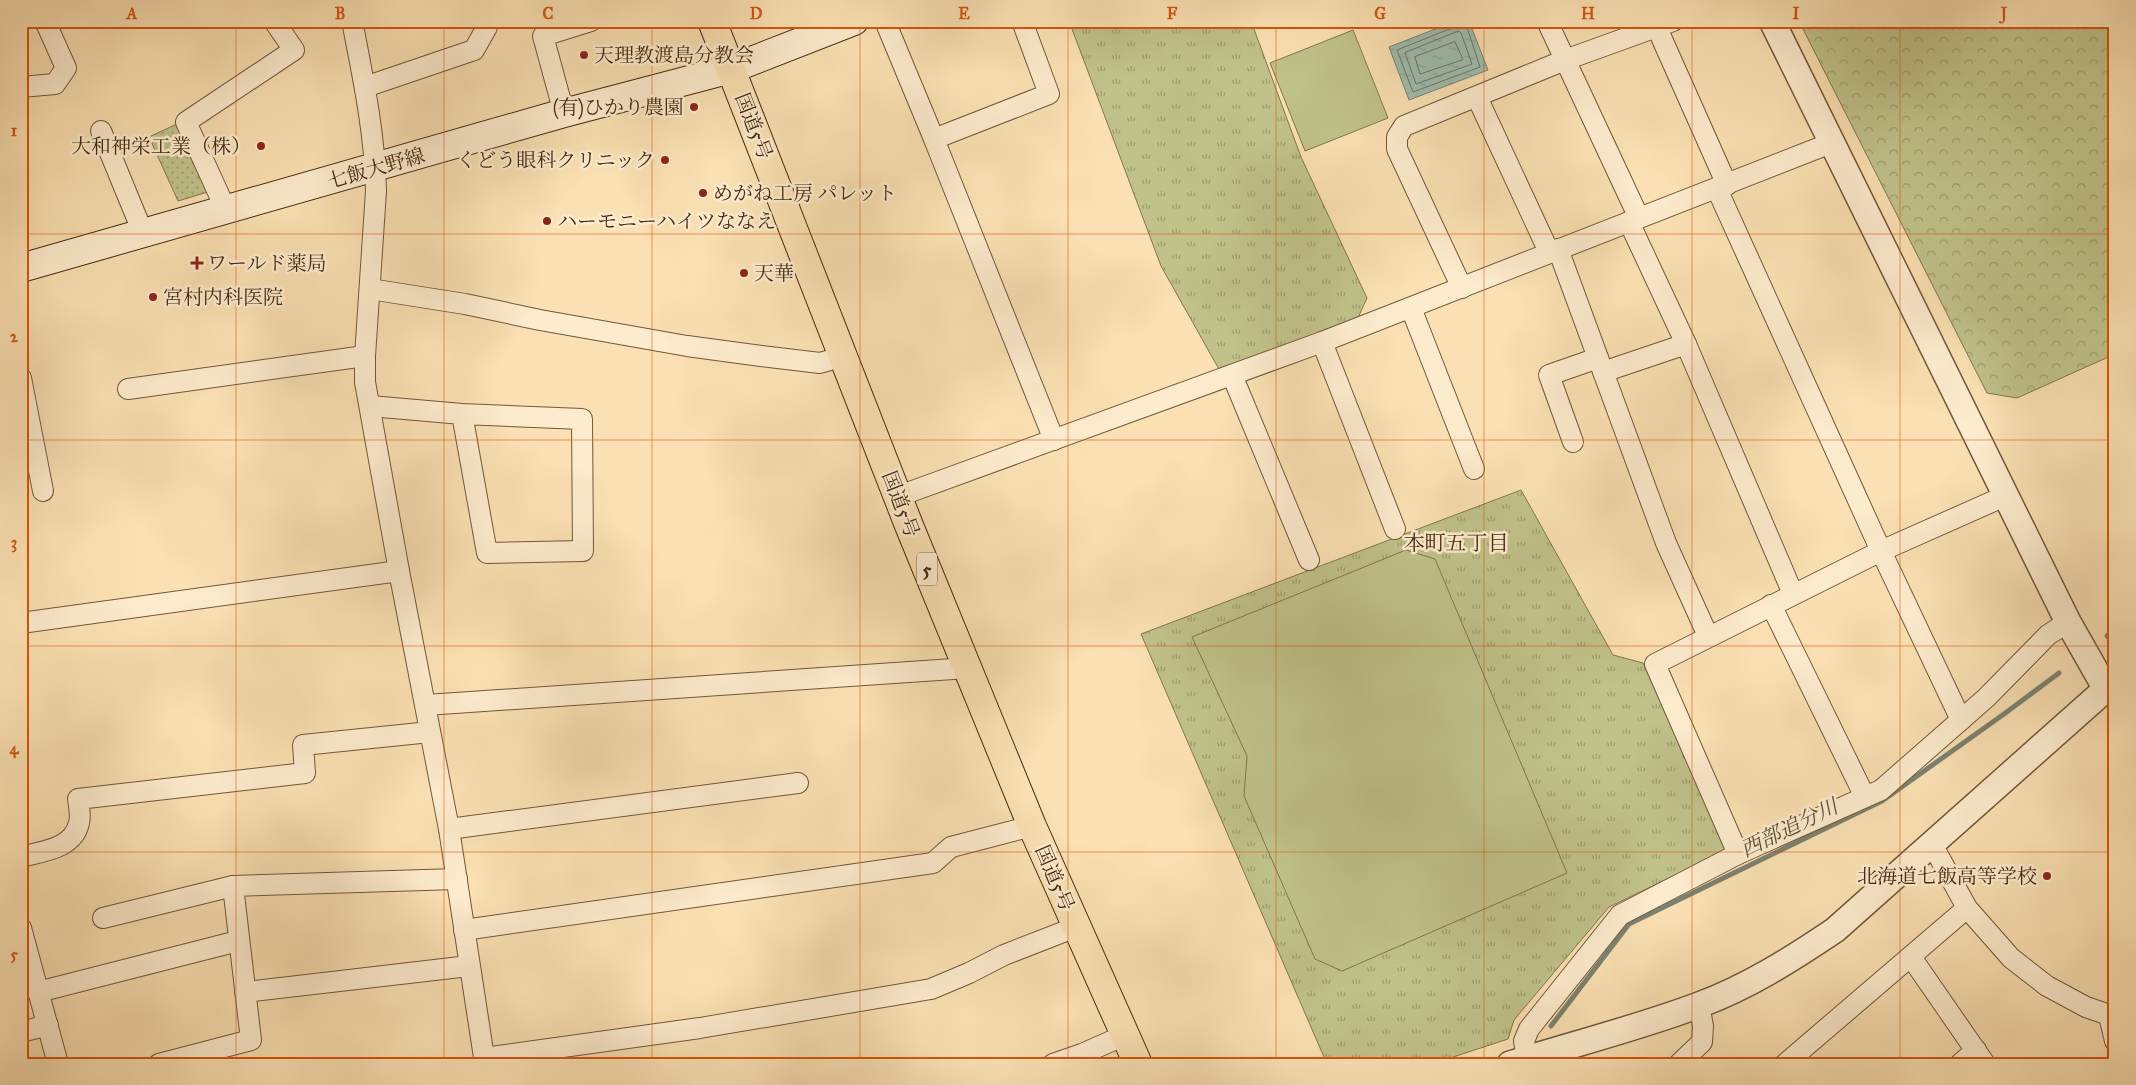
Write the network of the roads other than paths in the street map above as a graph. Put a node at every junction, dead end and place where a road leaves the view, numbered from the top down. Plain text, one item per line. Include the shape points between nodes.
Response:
1 (45, 21) edge
2 (274, 21) edge
3 (352, 21) edge
4 (591, 21) edge
5 (712, 21) edge
6 (854, 21) edge
7 (886, 21) edge
8 (1022, 21) edge
9 (1547, 21) edge
10 (1772, 21) edge
11 (1661, 23) edge
12 (487, 27) dead end
13 (1565, 60) junction
14 (731, 69) junction
15 (21, 87) edge
16 (365, 87) junction
17 (1477, 97) junction
18 (564, 113) junction
19 (101, 132) dead end
20 (934, 139) junction
21 (1831, 144) junction
22 (376, 168) junction
23 (1722, 187) junction
24 (226, 210) junction
25 (1634, 220) junction
26 (143, 233) junction
27 (1553, 251) junction
28 (21, 268) edge
29 (1462, 288) junction
30 (370, 289) junction
31 (1411, 308) junction
32 (1322, 342) junction
33 (1686, 344) junction
34 (365, 356) junction
35 (844, 356) junction
36 (1601, 365) junction
37 (1232, 375) junction
38 (21, 378) edge
39 (128, 389) dead end
40 (370, 406) junction
41 (462, 414) junction
42 (1054, 440) junction
43 (1573, 442) dead end
44 (1474, 469) dead end
45 (43, 491) dead end
46 (899, 496) junction
47 (2005, 496) junction
48 (1395, 529) dead end
49 (1881, 551) junction
50 (1309, 560) dead end
51 (399, 571) junction
52 (1792, 594) junction
53 (1771, 605) junction
54 (2068, 622) junction
55 (21, 623) edge
56 (1708, 636) junction
57 (968, 668) junction
58 (2110, 685) edge
59 (426, 705) junction
60 (1961, 720) junction
61 (430, 732) junction
62 (798, 783) dead end
63 (1865, 797) junction
64 (1032, 826) junction
65 (450, 830) junction
66 (1932, 844) junction
67 (1738, 854) junction
68 (21, 857) edge
69 (457, 879) junction
70 (233, 886) junction
71 (1967, 908) junction
72 (103, 918) dead end
73 (1076, 927) junction
74 (21, 928) edge
75 (464, 930) junction
76 (238, 940) junction
77 (1911, 957) junction
78 (469, 966) junction
79 (38, 992) junction
80 (245, 992) junction
81 (1699, 1005) junction
82 (2112, 1017) edge
83 (48, 1025) junction
84 (21, 1032) edge
85 (1125, 1035) junction
86 (2115, 1041) edge
87 (1981, 1057) edge
88 (484, 1061) edge
89 (1519, 1061) edge
90 (58, 1064) edge
91 (159, 1064) edge
92 (1053, 1064) edge
93 (1138, 1064) edge
94 (1680, 1064) edge
95 (1785, 1064) edge
96 (1960, 1064) edge

1 - 15 street via 66,68 55,84
2 - 24 street via 294,50 186,122
3 - 16 street
4 - 18 street via 543,36
5 - 14 highway, 国道5号 / 5
6 - 14 main road, 七飯大野線
7 - 20 street
8 - 20 street via 1048,94
9 - 13 street
10 - 21 street
11 - 13 street
11 - 23 street
12 - 16 street via 474,50
13 - 17 street
13 - 25 street
14 - 18 main road, 七飯大野線
14 - 35 highway, 国道5号 / 5
16 - 22 street
17 - 27 street
17 - 29 street via 1404,126 1397,137 1397,149
18 - 22 main road, 七飯大野線
19 - 26 street
20 - 42 street
21 - 23 street
21 - 47 street
22 - 24 main road, 七飯大野線
22 - 30 street
23 - 25 street
23 - 49 street
24 - 26 main road, 七飯大野線
25 - 27 street
25 - 33 street
26 - 28 main road, 七飯大野線
27 - 29 street
27 - 36 street
29 - 31 street
30 - 34 street
30 - 35 street via 743,354 820,363
31 - 32 street
31 - 44 street
32 - 37 street
32 - 48 street
33 - 36 street
33 - 52 street
34 - 39 street
34 - 40 street
35 - 46 highway, 国道5号 / 5
36 - 43 street via 1549,375
36 - 56 street via 1666,542
37 - 42 street
37 - 50 street
38 - 45 street
40 - 41 street
40 - 51 street
41 - 41 street via 487,553 583,551 582,419
42 - 46 street
46 - 57 highway, 国道5号 / 5
47 - 49 street
47 - 54 street
49 - 52 street
49 - 60 street
51 - 55 street
51 - 59 street
52 - 53 street
53 - 56 street
53 - 63 street
54 - 58 street
54 - 60 street via 2048,635
56 - 67 street via 1655,664
57 - 59 street
57 - 64 highway, 国道5号 / 5
58 - 66 street
59 - 61 street
60 - 63 street via 1880,790
61 - 65 street
61 - 68 street via 303,746 305,773 78,799 80,822 70,840 58,847
62 - 65 street
63 - 67 street
64 - 73 highway, 国道5号 / 5
64 - 75 street via 951,847 933,863
65 - 69 street
66 - 71 street
66 - 81 street via 1835,930 1784,964
67 - 89 street via 1620,915 1528,1029
69 - 70 street
69 - 75 street
70 - 72 street
70 - 76 street
71 - 77 street
71 - 82 street via 2011,958 2047,986
73 - 85 highway, 国道5号 / 5
73 - 88 street via 930,989
74 - 79 street
75 - 78 street
76 - 79 street
76 - 80 street
77 - 87 street
77 - 95 street
78 - 80 street
78 - 88 street
79 - 83 street
80 - 91 street via 251,1040
81 - 89 street
81 - 94 street via 1704,1026 1702,1042
82 - 86 street
83 - 84 street
83 - 90 street
85 - 92 street
85 - 93 highway, 国道5号 / 5
87 - 96 street

